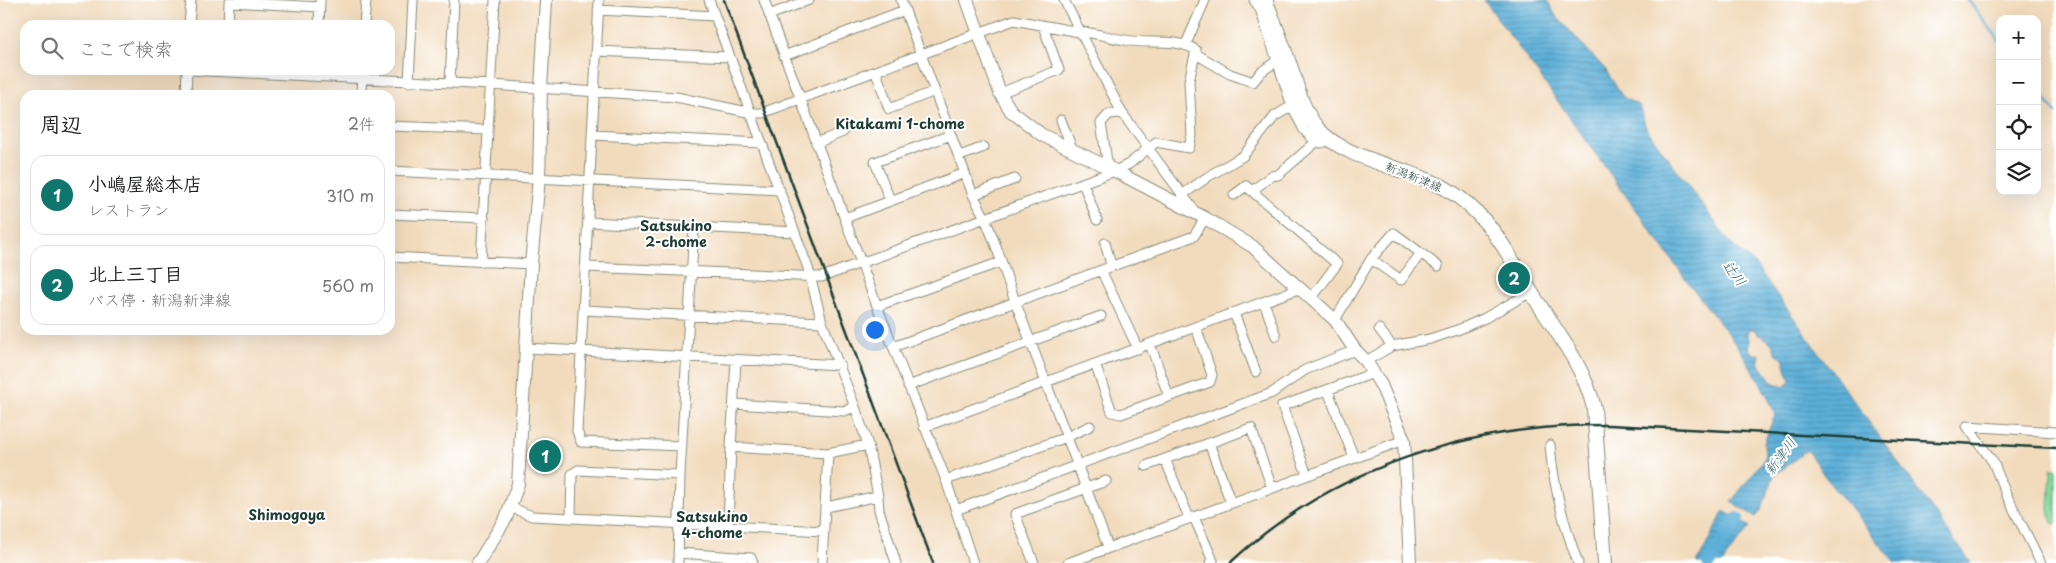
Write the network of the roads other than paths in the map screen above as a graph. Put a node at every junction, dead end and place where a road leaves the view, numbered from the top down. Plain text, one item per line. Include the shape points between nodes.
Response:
1 (191, 0) edge
2 (366, 0) edge
3 (413, 0) edge
4 (454, 0) edge
5 (495, 0) edge
6 (546, 0) edge
7 (599, 0) edge
8 (709, 0) edge
9 (764, 0) edge
10 (809, 0) edge
11 (901, 0) edge
12 (967, 0) edge
13 (1064, 0) edge
14 (1204, 0) edge
15 (1254, 0) edge
16 (1264, 0) edge
17 (320, 4) edge
18 (598, 10) junction
19 (905, 10) junction
20 (769, 15) junction
21 (715, 16) junction
22 (189, 20) edge
23 (228, 20) edge
24 (319, 20) edge
25 (364, 20) edge
26 (1043, 26) junction
27 (1079, 32) junction
28 (980, 34) junction
29 (1186, 44) junction
30 (596, 51) junction
31 (1196, 54) junction
32 (921, 55) junction
33 (784, 56) junction
34 (730, 57) junction
35 (1278, 60) junction
36 (876, 72) junction
37 (188, 75) edge
38 (362, 75) edge
39 (368, 75) edge
40 (409, 82) junction
41 (450, 83) junction
42 (491, 85) junction
43 (541, 89) junction
44 (186, 90) edge
45 (361, 90) edge
46 (935, 91) junction
47 (594, 93) junction
48 (1000, 93) junction
49 (800, 99) junction
50 (1292, 106) junction
51 (752, 113) junction
52 (1122, 113) junction
53 (1061, 120) dead end
54 (395, 126) edge
55 (488, 130) junction
56 (843, 132) dead end
57 (592, 135) junction
58 (952, 135) junction
59 (1322, 141) junction
60 (762, 143) junction
61 (816, 143) junction
62 (984, 147) dead end
63 (1147, 148) junction
64 (1073, 151) junction
65 (960, 156) junction
66 (1112, 169) junction
67 (395, 171) edge
68 (965, 174) junction
69 (486, 176) junction
70 (539, 178) junction
71 (1015, 179) dead end
72 (590, 181) junction
73 (1083, 183) junction
74 (780, 190) junction
75 (1252, 191) junction
76 (973, 195) junction
77 (1182, 195) junction
78 (1234, 195) dead end
79 (890, 200) junction
80 (395, 214) edge
81 (1202, 217) junction
82 (484, 218) junction
83 (845, 218) junction
84 (986, 219) junction
85 (1097, 220) dead end
86 (588, 222) junction
87 (694, 227) junction
88 (795, 232) junction
89 (1105, 243) dead end
90 (1421, 253) junction
91 (395, 257) edge
92 (1371, 259) junction
93 (481, 262) junction
94 (861, 262) junction
95 (1001, 262) junction
96 (530, 264) junction
97 (1111, 266) junction
98 (1438, 266) dead end
99 (586, 267) junction
100 (1100, 270) junction
101 (692, 272) junction
102 (811, 278) junction
103 (1298, 289) junction
104 (1531, 292) junction
105 (1311, 299) junction
106 (1015, 302) junction
107 (1264, 302) junction
108 (877, 306) junction
109 (583, 310) junction
110 (1234, 313) junction
111 (689, 315) junction
112 (1101, 316) dead end
113 (1335, 320) junction
114 (822, 322) junction
115 (1196, 327) junction
116 (1379, 329) dead end
117 (1276, 336) dead end
118 (1031, 341) junction
119 (1150, 344) junction
120 (1392, 346) junction
121 (893, 347) junction
122 (526, 348) junction
123 (1138, 349) junction
124 (1355, 350) junction
125 (581, 352) junction
126 (687, 357) junction
127 (736, 360) junction
128 (1366, 361) junction
129 (1095, 364) junction
130 (840, 365) junction
131 (1256, 372) dead end
132 (1374, 373) junction
133 (1045, 382) junction
134 (908, 386) junction
135 (1328, 390) junction
136 (1169, 397) junction
137 (734, 404) junction
138 (855, 407) junction
139 (1090, 426) dead end
140 (924, 427) junction
141 (2056, 432) edge
142 (1068, 437) junction
143 (1404, 440) junction
144 (1210, 443) junction
145 (868, 445) junction
146 (1550, 445) dead end
147 (682, 446) junction
148 (732, 447) junction
149 (828, 453) junction
150 (1354, 458) junction
151 (1165, 459) junction
152 (1078, 465) junction
153 (1146, 466) dead end
154 (680, 475) junction
155 (1307, 475) junction
156 (946, 480) junction
157 (1106, 481) dead end
158 (1086, 488) junction
159 (1272, 488) junction
160 (878, 496) junction
161 (1231, 503) junction
162 (510, 507) junction
163 (826, 507) junction
164 (956, 510) junction
165 (571, 518) junction
166 (1192, 518) junction
167 (680, 524) junction
168 (728, 526) junction
169 (824, 531) junction
170 (1108, 548) junction
171 (678, 558) edge
172 (1081, 561) edge
173 (478, 563) edge
174 (753, 563) edge
175 (822, 563) edge
176 (896, 563) edge
177 (973, 563) edge
178 (1034, 563) edge
179 (1068, 563) edge
180 (1210, 563) edge
181 (1410, 563) edge
182 (1578, 563) edge
183 (1605, 563) edge
184 (2041, 563) edge

1 - 22 street
2 - 25 street
3 - 40 street
4 - 41 street
5 - 42 street
6 - 43 street
7 - 18 street
8 - 21 street
9 - 20 street
10 - 20 street
11 - 19 street
12 - 28 street
13 - 27 street
14 - 29 street
15 - 35 street
16 - 59 main road, 新潟新津線 via 1301,98
17 - 23 street via 230,2
17 - 24 street
18 - 21 street
18 - 30 street
19 - 32 street
19 - 33 street
20 - 33 street
21 - 34 street
26 - 27 street
26 - 28 street via 1014,20
26 - 48 street via 1059,70
27 - 29 street via 1126,41
27 - 52 street
28 - 32 street
28 - 48 street
29 - 31 street via 1196,50
30 - 34 street
30 - 47 street
31 - 35 street via 1230,74 1253,82
31 - 63 street via 1189,81 1192,135 1189,148 1156,142
32 - 36 street
32 - 46 street
33 - 49 street
34 - 51 street
35 - 50 street
36 - 46 street via 889,109
36 - 49 street
37 - 44 street
38 - 45 street
39 - 40 street
40 - 41 street
41 - 42 street
42 - 43 street
42 - 55 street
43 - 47 street
43 - 70 street
46 - 58 street
47 - 51 street via 676,97
47 - 57 street
48 - 64 street via 1011,111 1042,136
49 - 51 street via 762,113
49 - 61 street
50 - 59 street via 1304,130
50 - 77 street via 1276,116 1243,156
51 - 60 street
52 - 63 street
52 - 66 street via 1109,114 1102,123
53 - 64 street
54 - 55 street
55 - 69 street
56 - 61 street
57 - 60 street
57 - 72 street
58 - 65 street
58 - 79 street via 875,162
59 - 75 street
59 - 104 main road, 新潟新津線 via 1428,180 1462,200 1488,225
60 - 74 street
61 - 83 street
62 - 65 street
63 - 66 street via 1129,164
63 - 77 street
64 - 66 street
65 - 68 street
66 - 73 street
66 - 81 street
67 - 69 street
68 - 76 street
68 - 79 street
69 - 70 street
69 - 82 street
70 - 72 street
70 - 96 street
71 - 76 street
72 - 74 street
72 - 86 street
73 - 84 street
73 - 85 street
74 - 88 street
75 - 78 street via 1246,186
75 - 105 street via 1337,264
76 - 84 street
77 - 81 street
79 - 83 street
80 - 82 street
81 - 97 street via 1194,236
81 - 103 street via 1252,246
82 - 93 street
83 - 94 street
84 - 94 street
84 - 95 street
86 - 87 street
86 - 99 street
87 - 88 street
87 - 101 street
88 - 102 street
89 - 97 street
90 - 92 street via 1394,233
90 - 92 street via 1401,280
90 - 98 street
91 - 93 street
92 - 113 street
93 - 96 street
94 - 102 street via 827,276
94 - 108 street
95 - 106 street
95 - 108 street
96 - 122 street
97 - 100 street
99 - 101 street
99 - 109 street
100 - 106 street
100 - 123 street
101 - 102 street
101 - 111 street
102 - 114 street
103 - 105 street
103 - 107 street
104 - 120 street via 1460,329
104 - 183 main road, 新潟新津線 via 1574,359 1590,391 1596,430
105 - 113 street
106 - 118 street
106 - 121 street
107 - 110 street
107 - 117 street
108 - 121 street
109 - 111 street
109 - 125 street
110 - 115 street
110 - 131 street
111 - 114 street
111 - 126 street
112 - 118 street
113 - 124 street
114 - 130 street
115 - 119 street
115 - 136 street via 1212,375 1210,382
116 - 120 street
118 - 133 street
118 - 134 street
119 - 123 street
119 - 136 street
120 - 128 street
121 - 134 street
122 - 125 street
122 - 162 street via 518,484
123 - 129 street
124 - 128 street
124 - 152 street via 1305,370 1272,393
125 - 126 street
125 - 147 street via 577,431 581,442
126 - 127 street
126 - 147 street
127 - 130 street
127 - 137 street
128 - 132 street
129 - 133 street
129 - 136 street via 1112,412 1121,414
130 - 138 street
132 - 135 street
132 - 143 street
133 - 140 street
133 - 142 street
134 - 140 street
135 - 150 street
135 - 155 street via 1282,406
137 - 138 street via 844,411
137 - 148 street
138 - 145 street
139 - 142 street
140 - 156 street
141 - 184 street via 1967,426 1993,462
142 - 152 street
142 - 156 street
143 - 150 street
143 - 181 street
144 - 151 street
144 - 159 street via 1251,428
144 - 161 street
145 - 149 street
145 - 160 street
146 - 182 street via 1551,466
147 - 154 street
148 - 149 street
148 - 168 street
149 - 163 street
150 - 155 street
151 - 153 street
151 - 166 street
152 - 158 street
152 - 164 street
154 - 165 street via 578,470 572,474
154 - 167 street
155 - 159 street
156 - 164 street
157 - 158 street
158 - 170 street
158 - 178 street via 1016,514
159 - 161 street
160 - 163 street
160 - 176 street via 878,510
161 - 166 street
162 - 165 street via 532,516
162 - 173 street
163 - 169 street
164 - 177 street
165 - 167 street
166 - 170 street
166 - 180 street via 1213,561
167 - 168 street
167 - 171 street
168 - 169 street
169 - 175 street
170 - 172 street
171 - 174 street via 750,558
172 - 179 street

